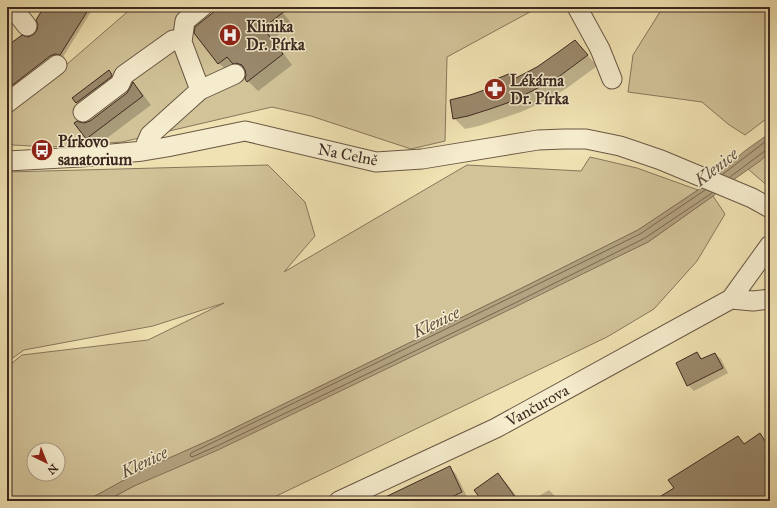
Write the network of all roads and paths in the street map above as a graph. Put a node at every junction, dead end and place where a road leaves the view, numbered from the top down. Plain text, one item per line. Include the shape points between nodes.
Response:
1 (12, 7) edge
2 (202, 7) edge
3 (577, 7) edge
4 (27, 26) dead end
5 (182, 42) junction
6 (57, 65) dead end
7 (235, 74) dead end
8 (612, 79) dead end
9 (200, 90) junction
10 (7, 103) edge
11 (83, 112) dead end
12 (143, 151) junction
13 (7, 161) edge
14 (770, 208) edge
15 (770, 245) edge
16 (731, 299) junction
17 (770, 299) edge
18 (339, 501) edge

1 - 4 street
2 - 5 street via 185,21
3 - 8 street via 600,49
5 - 9 street
5 - 11 street via 173,40 124,75 120,84
6 - 10 street
7 - 9 street
9 - 12 street via 150,135
12 - 13 street, Na Celně
12 - 14 street, Na Celně via 245,131 376,162 422,159 538,140 586,139 620,146 661,160
15 - 16 street, Vančurova
16 - 17 street
16 - 18 street, Vančurova via 496,428

